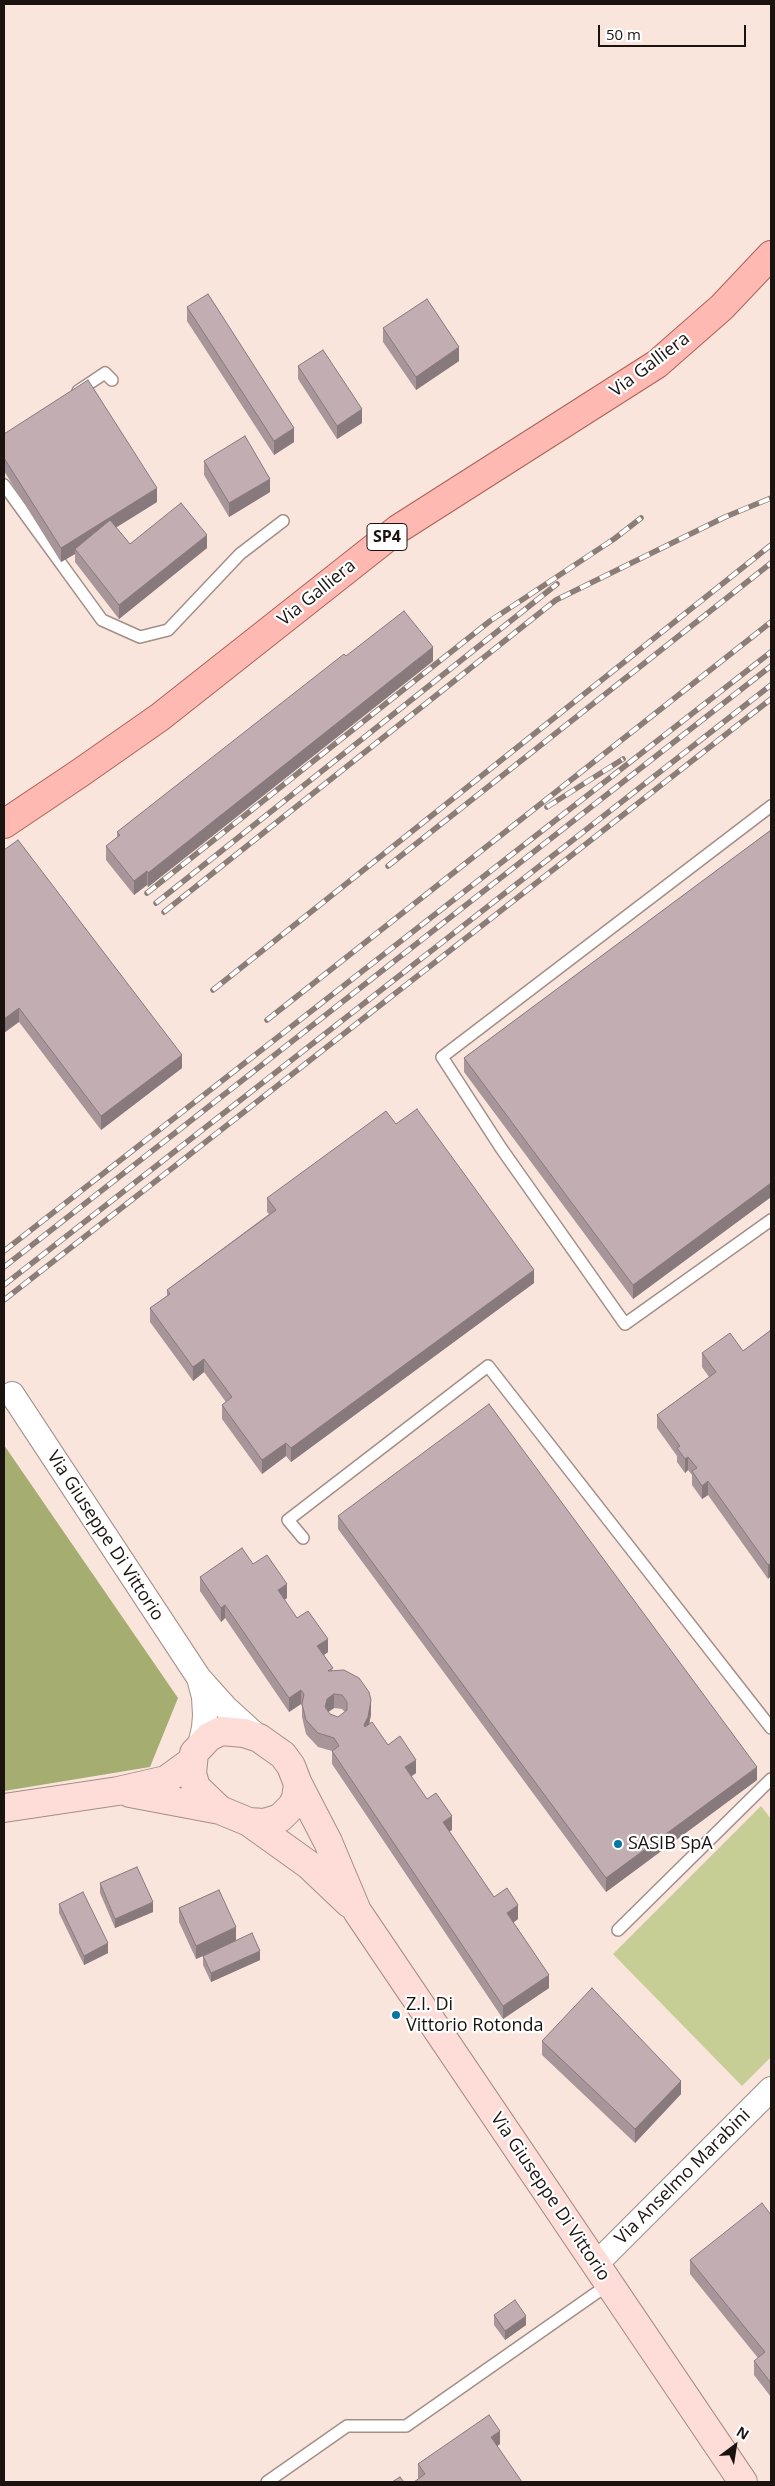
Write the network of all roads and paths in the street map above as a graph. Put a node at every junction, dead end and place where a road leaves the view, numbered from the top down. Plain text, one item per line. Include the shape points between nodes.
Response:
1 (771, 255) edge
2 (112, 380) dead end
3 (66, 399) edge
4 (4, 485) edge
5 (284, 521) dead end
6 (771, 806) edge
7 (4, 824) edge
8 (771, 1220) edge
9 (12, 1394) dead end
10 (303, 1538) dead end
11 (199, 1678) junction
12 (771, 1728) edge
13 (259, 1738) junction
14 (196, 1753) junction
15 (771, 1778) edge
16 (298, 1784) junction
17 (118, 1791) junction
18 (4, 1808) edge
19 (220, 1810) junction
20 (249, 1822) junction
21 (357, 1911) junction
22 (618, 1930) dead end
23 (771, 2089) edge
24 (602, 2275) junction
25 (267, 2482) edge
26 (743, 2482) edge

1 - 7 main road, Via Galliera / SP4 via 722,307 657,364 398,529 160,717
2 - 3 lane via 105,372
4 - 5 lane via 102,620 140,637 168,630 240,554
6 - 8 lane via 442,1057 501,1148 625,1324
9 - 11 street, Via Giuseppe Di Vittorio
10 - 12 lane via 288,1520 488,1366
11 - 13 street, Via Giuseppe Di Vittorio
11 - 14 street, Via Giuseppe Di Vittorio via 205,1714
13 - 14 street, Via Giuseppe Di Vittorio via 221,1731 209,1737
13 - 16 street, Via Giuseppe Di Vittorio via 283,1755
14 - 17 street, Via Giuseppe Di Vittorio via 166,1780
14 - 19 street, Via Giuseppe Di Vittorio via 192,1774 196,1787
15 - 22 lane
16 - 20 street, Via Giuseppe Di Vittorio via 296,1798 286,1813 272,1822
16 - 21 street, Via Giuseppe Di Vittorio via 328,1842
17 - 18 street, Via Giuseppe Di Vittorio
17 - 19 street, Via Giuseppe Di Vittorio
19 - 20 street, Via Giuseppe Di Vittorio
20 - 21 street, Via Giuseppe Di Vittorio via 309,1865
21 - 24 street, Via Giuseppe Di Vittorio
23 - 24 street, Via Anselmo Marabini
24 - 25 lane via 406,2426 347,2426
24 - 26 street, Via Giuseppe Di Vittorio

